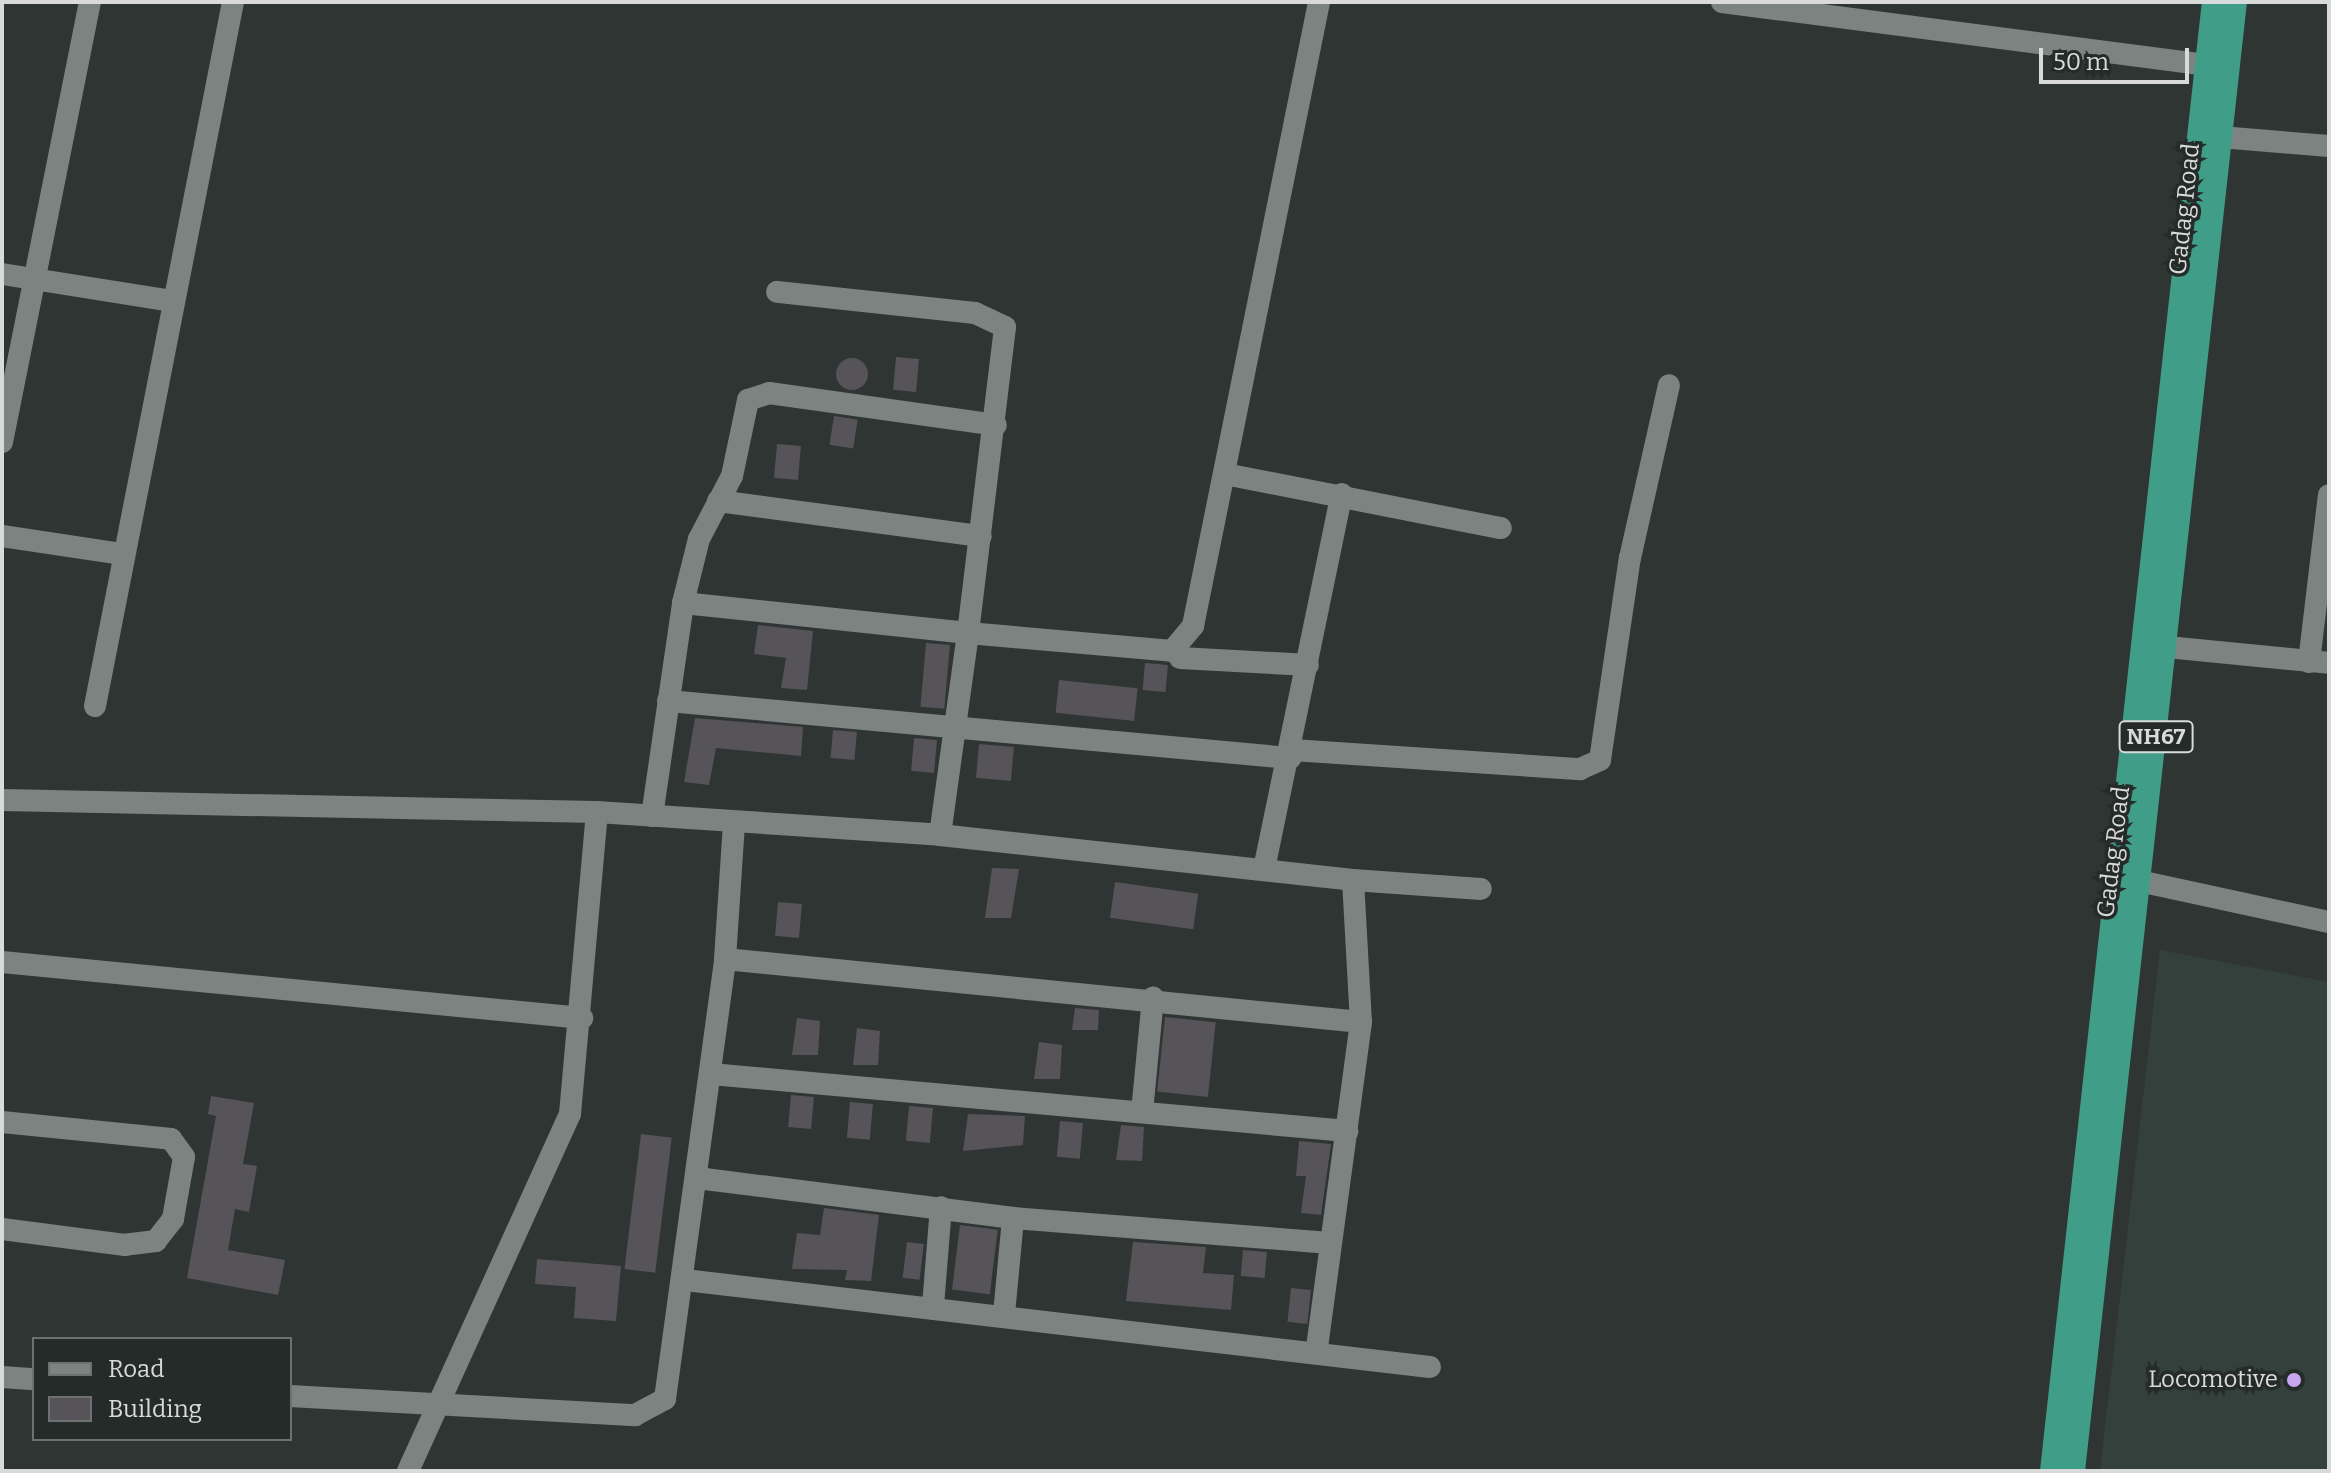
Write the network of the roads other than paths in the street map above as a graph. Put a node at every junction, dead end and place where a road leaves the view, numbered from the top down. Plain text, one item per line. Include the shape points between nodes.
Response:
1 (90, 2) edge
2 (233, 2) edge
3 (1319, 2) edge
4 (1722, 2) edge
5 (2214, 2) edge
6 (2235, 2) edge
7 (2206, 65) junction
8 (2220, 137) junction
9 (2329, 146) edge
10 (2, 274) edge
11 (34, 281) junction
12 (777, 292) dead end
13 (173, 301) junction
14 (1669, 385) dead end
15 (996, 425) junction
16 (2, 442) edge
17 (1225, 474) junction
18 (1342, 494) junction
19 (2329, 495) edge
20 (718, 501) junction
21 (1501, 528) dead end
22 (2, 536) edge
23 (981, 536) junction
24 (123, 554) junction
25 (683, 603) junction
26 (968, 633) junction
27 (2167, 647) junction
28 (1180, 658) dead end
29 (2319, 662) edge
30 (1308, 665) junction
31 (668, 701) junction
32 (95, 706) dead end
33 (955, 727) junction
34 (1290, 758) junction
35 (2, 800) edge
36 (597, 812) junction
37 (652, 816) junction
38 (734, 822) junction
39 (940, 835) junction
40 (1264, 869) junction
41 (1353, 880) junction
42 (2139, 881) junction
43 (1481, 889) dead end
44 (2329, 922) edge
45 (725, 959) junction
46 (2, 962) edge
47 (1153, 998) junction
48 (582, 1018) junction
49 (1361, 1022) junction
50 (711, 1074) junction
51 (1142, 1112) junction
52 (2, 1122) edge
53 (1347, 1131) junction
54 (697, 1178) junction
55 (941, 1207) junction
56 (1013, 1218) junction
57 (2, 1229) edge
58 (1330, 1243) junction
59 (685, 1280) junction
60 (933, 1306) junction
61 (1004, 1314) junction
62 (1317, 1349) junction
63 (1430, 1367) dead end
64 (2, 1377) edge
65 (32, 1379) edge
66 (292, 1396) edge
67 (437, 1405) junction
68 (408, 1471) edge
69 (2052, 1471) edge
70 (2073, 1471) edge

1 - 11 street
2 - 13 street
3 - 17 street
4 - 7 street
5 - 7 highway, Gadag Road / NH67
6 - 8 highway, Gadag Road / NH67
7 - 69 highway, Gadag Road / NH67
8 - 9 street
8 - 27 highway, Gadag Road / NH67
10 - 11 street
11 - 13 street
11 - 16 street
12 - 15 street via 994,318 1007,343
13 - 24 street
14 - 34 street via 1630,558 1600,760 1580,769 1292,750
15 - 20 street via 756,393
15 - 23 street
17 - 18 street
17 - 26 street via 1185,644 1172,651
18 - 21 street
18 - 30 street
19 - 29 street
20 - 23 street
20 - 25 street
22 - 24 street
23 - 26 street
24 - 32 street
25 - 26 street
25 - 31 street
26 - 33 street
27 - 29 street
27 - 42 highway, Gadag Road / NH67
28 - 30 street
30 - 34 street
31 - 33 street
31 - 37 street
33 - 34 street
33 - 39 street
34 - 40 street
35 - 36 street
36 - 37 street
36 - 48 street
37 - 38 street
38 - 39 street
38 - 45 street
39 - 40 street
40 - 41 street
41 - 43 street
41 - 49 street
42 - 44 street
42 - 70 highway, Gadag Road / NH67
45 - 47 street
45 - 50 street
46 - 48 street
47 - 49 street
47 - 51 street
48 - 67 street via 570,1114
49 - 53 street
50 - 51 street
50 - 54 street
51 - 53 street
52 - 57 street via 171,1139 184,1157 173,1219 156,1241 125,1245
53 - 58 street
54 - 55 street
54 - 59 street
55 - 56 street
55 - 60 street
56 - 58 street
56 - 61 street
58 - 62 street
59 - 60 street
59 - 67 street via 670,1387 646,1414
60 - 61 street
61 - 62 street
62 - 63 street
64 - 65 street
66 - 67 street
67 - 68 street

